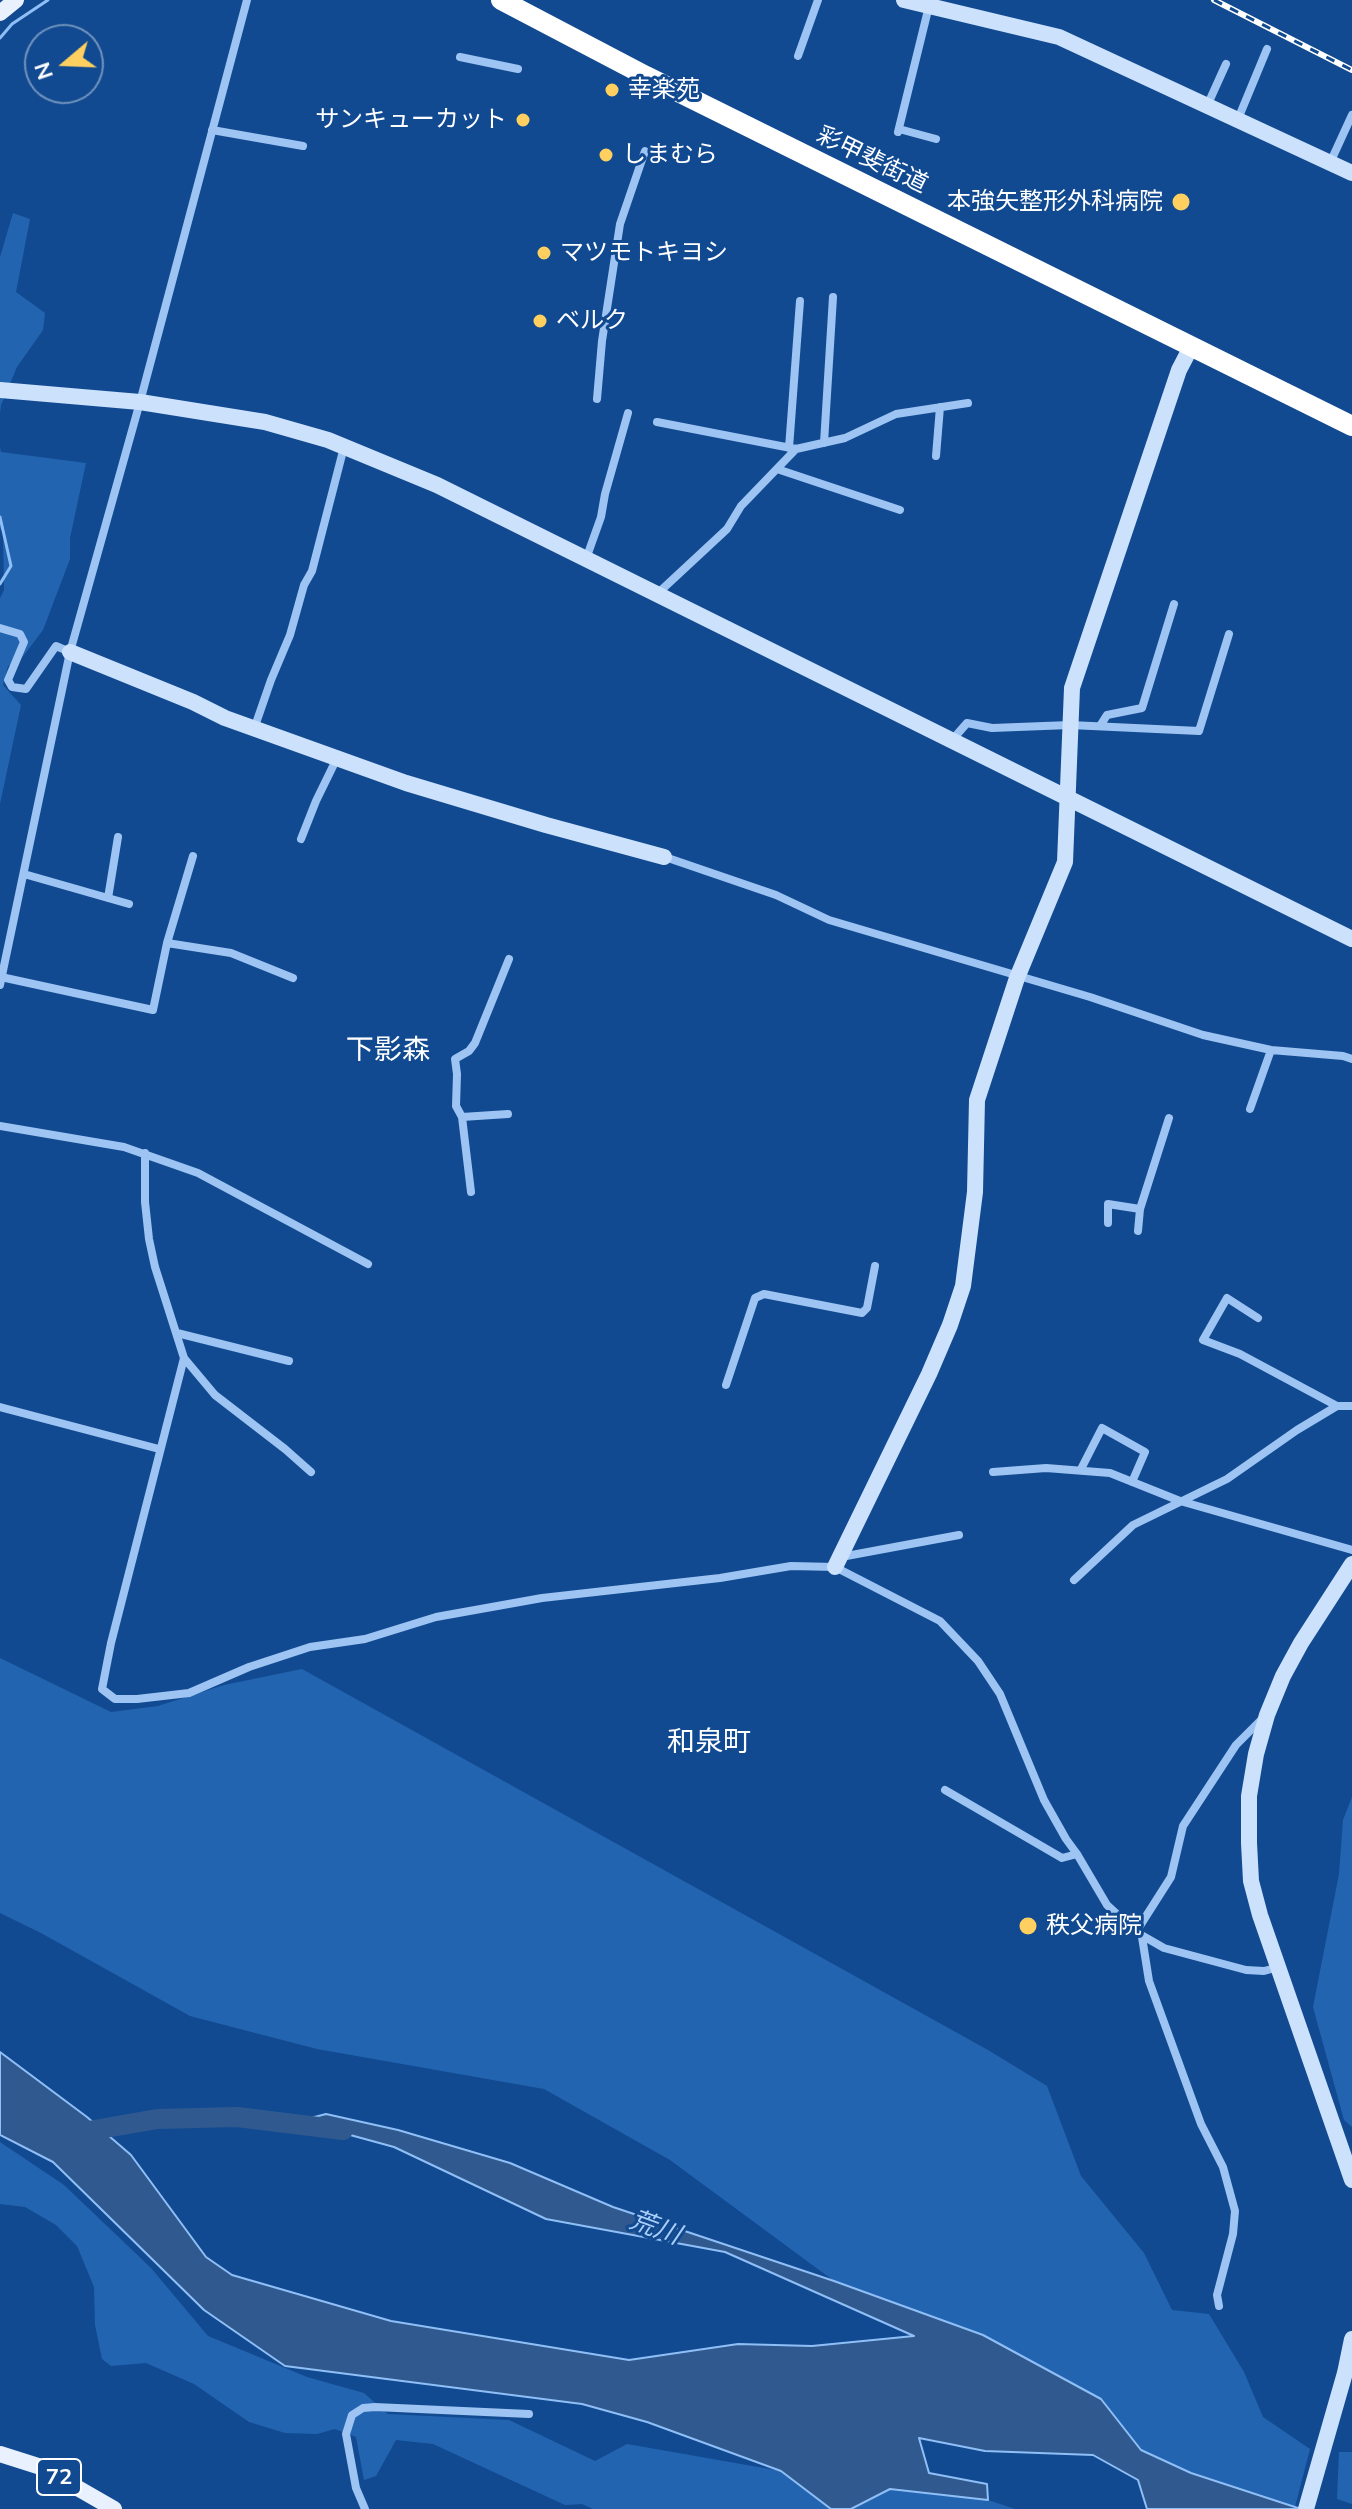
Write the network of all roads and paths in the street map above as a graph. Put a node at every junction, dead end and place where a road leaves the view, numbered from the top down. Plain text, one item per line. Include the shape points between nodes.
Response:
1 (16, 0) edge
2 (247, 0) edge
3 (501, 0) edge
4 (818, 0) edge
5 (904, 0) edge
6 (929, 6) junction
7 (0, 13) edge
8 (1267, 49) dead end
9 (798, 56) dead end
10 (460, 57) dead end
11 (1226, 64) dead end
12 (518, 69) dead end
13 (1207, 106) junction
14 (1352, 115) edge
15 (1237, 120) junction
16 (212, 130) junction
17 (936, 139) dead end
18 (303, 146) dead end
19 (645, 151) dead end
20 (1330, 163) junction
21 (1352, 173) edge
22 (833, 297) dead end
23 (800, 301) dead end
24 (1191, 347) junction
25 (4, 390) edge
26 (597, 399) dead end
27 (140, 402) junction
28 (968, 403) dead end
29 (940, 407) junction
30 (628, 413) dead end
31 (657, 422) dead end
32 (1352, 426) edge
33 (824, 443) junction
34 (344, 447) junction
35 (792, 449) junction
36 (936, 456) dead end
37 (777, 469) junction
38 (900, 510) dead end
39 (585, 559) junction
40 (656, 595) junction
41 (1174, 604) dead end
42 (0, 628) edge
43 (1229, 634) dead end
44 (70, 652) junction
45 (1070, 725) junction
46 (1100, 726) junction
47 (254, 729) junction
48 (953, 739) junction
49 (337, 758) junction
50 (1069, 798) junction
51 (118, 837) dead end
52 (301, 839) dead end
53 (193, 856) dead end
54 (664, 857) joint
55 (24, 874) junction
56 (108, 898) junction
57 (129, 904) dead end
58 (1352, 939) edge
59 (167, 943) junction
60 (509, 959) dead end
61 (293, 978) dead end
62 (1017, 978) junction
63 (1, 981) edge
64 (1271, 1050) junction
65 (1352, 1059) edge
66 (1250, 1109) dead end
67 (508, 1114) dead end
68 (462, 1117) junction
69 (1169, 1118) dead end
70 (0, 1126) edge
71 (145, 1153) junction
72 (471, 1192) dead end
73 (1140, 1209) junction
74 (1108, 1223) dead end
75 (1138, 1231) dead end
76 (368, 1264) dead end
77 (875, 1266) dead end
78 (1258, 1318) dead end
79 (177, 1333) junction
80 (184, 1358) junction
81 (289, 1361) dead end
82 (726, 1385) dead end
83 (1337, 1406) junction
84 (1352, 1406) edge
85 (0, 1407) edge
86 (159, 1449) junction
87 (1081, 1469) junction
88 (311, 1472) dead end
89 (993, 1472) dead end
90 (1132, 1482) junction
91 (1180, 1501) junction
92 (959, 1535) dead end
93 (1352, 1550) edge
94 (838, 1562) junction
95 (1352, 1564) edge
96 (1074, 1580) dead end
97 (1267, 1715) junction
98 (945, 1790) dead end
99 (1077, 1854) junction
100 (1139, 1935) junction
101 (1279, 1967) junction
102 (1352, 2180) edge
103 (1219, 2306) dead end
104 (1352, 2339) edge
105 (1348, 2374) edge
106 (529, 2414) dead end
107 (0, 2454) edge
108 (104, 2506) edge
109 (365, 2509) edge
110 (1306, 2509) edge

1 - 7 main road
2 - 16 street
3 - 24 highway, 彩甲斐街道
4 - 9 street
5 - 6 street
6 - 13 street via 1059,37
6 - 17 street via 898,130
8 - 15 street
10 - 12 street
11 - 13 street
13 - 15 street
14 - 20 street
15 - 20 street
16 - 18 street
16 - 27 street
19 - 26 street via 620,224
20 - 21 street
22 - 33 street
23 - 35 street
24 - 32 highway, 彩甲斐街道
24 - 45 street via 1072,688
25 - 27 street
27 - 34 street via 265,422
27 - 44 street
28 - 29 street
29 - 33 street via 896,414
29 - 36 street
30 - 39 street
31 - 35 street
33 - 35 street
34 - 39 street via 437,485
34 - 47 street via 312,571
35 - 37 street
37 - 38 street
37 - 40 street via 727,529
39 - 40 street
40 - 48 street
41 - 46 street via 1142,708 1107,715
42 - 44 street via 20,634 24,642 8,680 12,687 26,689 56,646
43 - 46 street via 1199,731
44 - 47 street
44 - 55 street
45 - 46 street
45 - 48 street via 992,728 967,723
45 - 50 street
47 - 49 street
48 - 50 street
49 - 52 street
49 - 54 street via 490,809
50 - 58 street
50 - 62 street via 1065,862
51 - 56 street
53 - 59 street
54 - 62 street via 776,895 829,920
55 - 56 street
55 - 63 street
56 - 57 street
59 - 61 street via 231,953
59 - 63 street via 153,1010
60 - 68 street via 475,1043 455,1059 456,1106
62 - 64 street via 1203,1035
62 - 94 street via 977,1100 975,1192 963,1286 929,1374
64 - 65 street
64 - 66 street
67 - 68 street
68 - 72 street
69 - 73 street
70 - 71 street
71 - 76 street via 198,1173
71 - 79 street via 149,1239
73 - 74 street via 1108,1204
73 - 75 street
77 - 82 street via 862,1313 764,1294 755,1298
78 - 83 street via 1227,1298 1203,1340
79 - 80 street
79 - 81 street
80 - 86 street
80 - 88 street via 215,1395
83 - 84 street
83 - 91 street via 1227,1479
85 - 86 street
86 - 94 street via 102,1689 115,1699 189,1693 310,1647 365,1639 451,1614
87 - 89 street
87 - 90 street
87 - 90 street via 1102,1428 1145,1452
90 - 91 street
91 - 93 street
91 - 96 street via 1133,1525
92 - 94 street
94 - 99 street via 940,1621 978,1661 1000,1694 1044,1800
95 - 97 street via 1295,1654
97 - 100 street via 1236,1745 1183,1826 1171,1877
97 - 101 street via 1249,1796 1249,1843 1251,1881
98 - 99 street via 1062,1858
99 - 100 street via 1107,1905
100 - 101 street via 1164,1948 1246,1970
100 - 103 street via 1149,1981 1201,2124 1223,2167 1235,2211
101 - 102 street
104 - 105 street
105 - 110 street
106 - 109 street via 363,2408 352,2415 346,2434
107 - 108 main road, 72 via 41,2467

